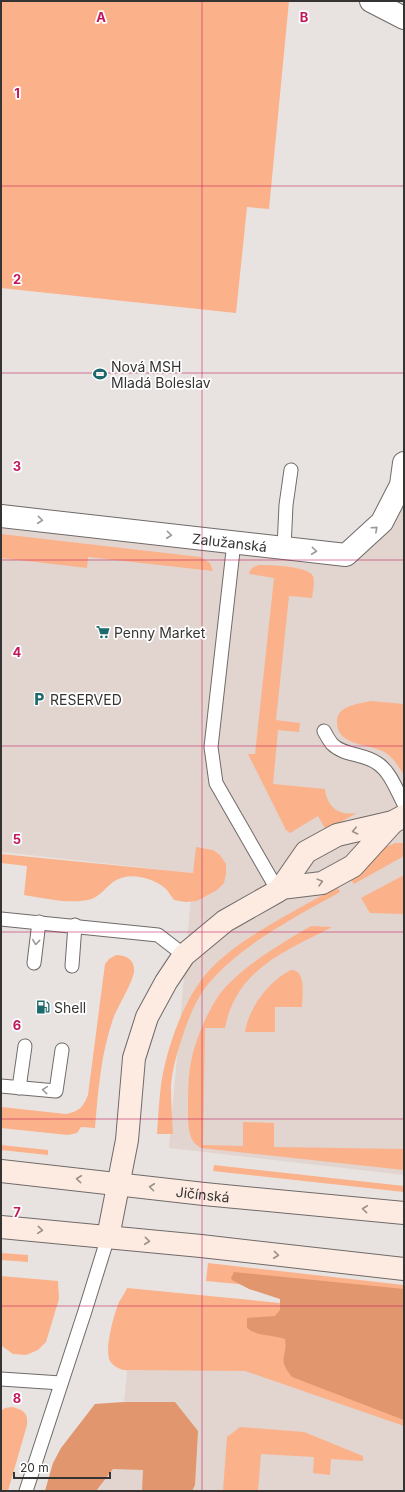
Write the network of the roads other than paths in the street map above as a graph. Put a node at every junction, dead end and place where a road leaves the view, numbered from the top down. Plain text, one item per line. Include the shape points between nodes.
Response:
1 (374, 2) edge
2 (404, 18) edge
3 (404, 462) edge
4 (291, 470) dead end
5 (403, 485) edge
6 (1, 516) edge
7 (234, 542) junction
8 (284, 548) junction
9 (324, 731) dead end
10 (400, 814) edge
11 (280, 890) junction
12 (1, 919) edge
13 (38, 922) junction
14 (75, 925) junction
15 (184, 955) junction
16 (34, 963) dead end
17 (72, 966) dead end
18 (25, 1046) dead end
19 (62, 1050) dead end
20 (1, 1086) edge
21 (20, 1088) junction
22 (1, 1171) edge
23 (118, 1183) junction
24 (404, 1213) edge
25 (1, 1227) edge
26 (108, 1237) junction
27 (404, 1269) edge
28 (1, 1379) edge
29 (61, 1383) junction
30 (26, 1491) edge

1 - 2 street
3 - 5 street, Zalužanská
4 - 8 lane
8 -> 5 street, Zalužanská via 346,555 382,522
6 -> 7 street, Zalužanská
7 - 8 street, Zalužanská
7 - 11 lane via 211,747 216,784
9 - 10 lane via 332,744 341,750 378,763 386,773
10 -> 11 street via 337,835 306,852
11 -> 10 street via 322,883 353,866
11 - 15 street via 225,921
12 - 13 lane
13 - 14 lane
13 -> 16 lane
14 - 15 lane via 158,935
14 - 17 lane
15 - 23 street via 147,1017 134,1058 127,1140
18 - 21 lane
19 -> 21 lane via 56,1091
20 - 21 lane
23 -> 22 street, Jičínská
24 -> 23 street, Jičínská
23 - 26 street
25 -> 26 street
26 -> 27 street
26 - 29 lane
28 - 29 lane
29 - 30 lane

